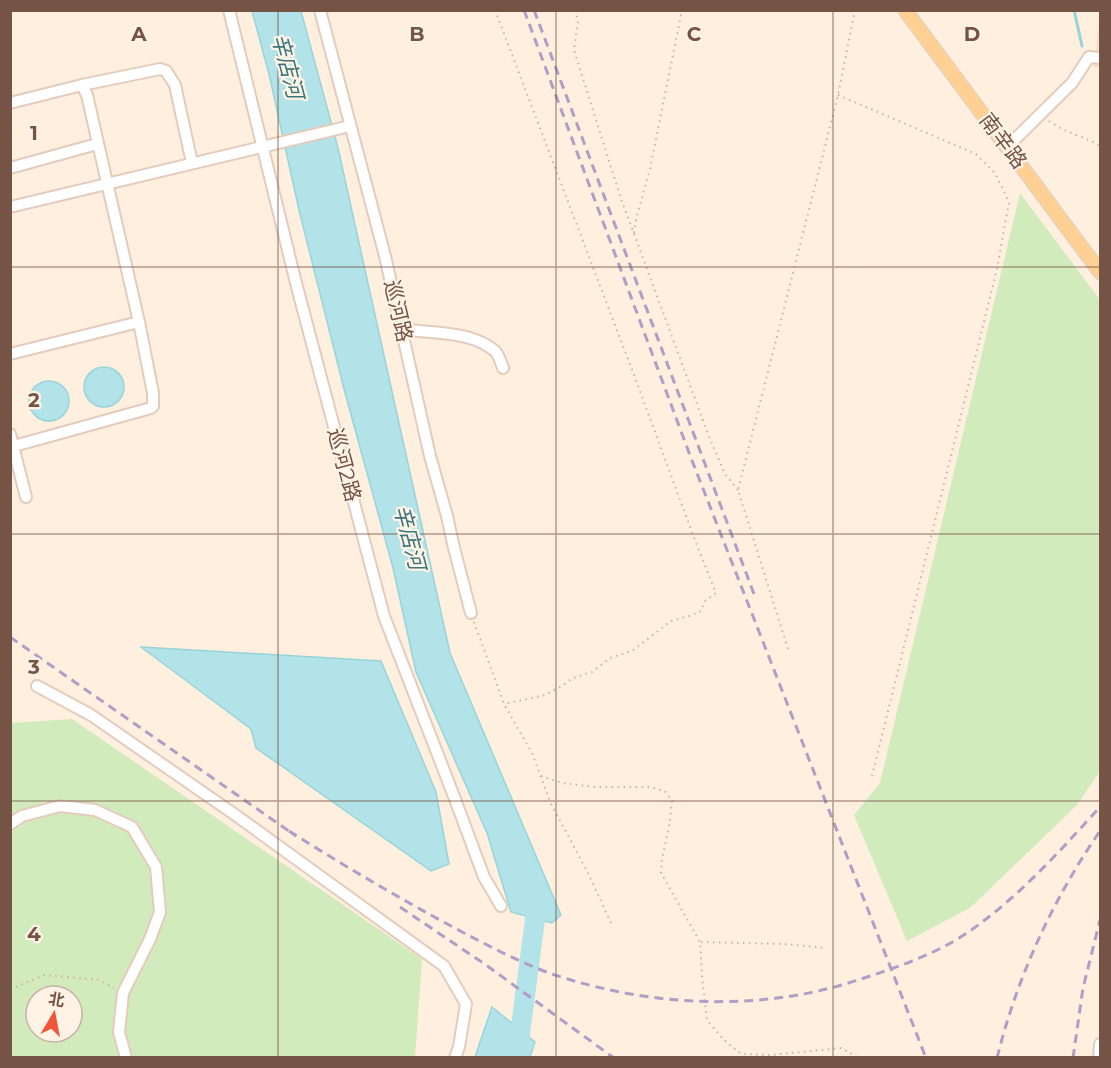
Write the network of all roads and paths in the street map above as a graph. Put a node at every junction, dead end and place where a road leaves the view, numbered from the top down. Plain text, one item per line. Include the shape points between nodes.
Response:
1 (229, 10) edge
2 (320, 10) edge
3 (495, 10) edge
4 (575, 10) edge
5 (682, 10) edge
6 (855, 10) edge
7 (905, 10) edge
8 (1101, 58) edge
9 (82, 85) junction
10 (838, 95) junction
11 (10, 103) edge
12 (1042, 113) junction
13 (347, 126) junction
14 (97, 144) junction
15 (266, 145) junction
16 (1101, 146) edge
17 (1007, 147) junction
18 (192, 163) junction
19 (10, 168) edge
20 (106, 183) junction
21 (10, 207) edge
22 (634, 235) junction
23 (1101, 272) edge
24 (139, 322) junction
25 (402, 329) junction
26 (10, 354) edge
27 (503, 368) dead end
28 (10, 434) edge
29 (14, 446) junction
30 (738, 490) junction
31 (26, 497) dead end
32 (471, 613) joint
33 (788, 649) dead end
34 (38, 686) dead end
35 (504, 704) junction
36 (541, 776) junction
37 (872, 776) dead end
38 (10, 824) edge
39 (501, 906) dead end
40 (610, 923) dead end
41 (700, 942) junction
42 (826, 948) dead end
43 (10, 988) edge
44 (123, 993) junction
45 (1101, 1044) edge
46 (741, 1056) edge
47 (126, 1058) edge
48 (455, 1058) edge
49 (859, 1058) edge
50 (1099, 1058) edge

1 - 15 street, 巡河2路
2 - 13 street, 巡河路
3 - 35 path via 716,593 705,601 701,611 671,621 632,651 610,658 592,672 545,694
4 - 22 path via 578,21 574,50
5 - 22 path
6 - 10 path
7 - 17 main road, 南辛路
8 - 12 street via 1089,57 1072,83
9 - 11 street
9 - 14 street
9 - 18 street via 166,71 175,85
10 - 30 path
10 - 37 path via 976,154 995,173 1009,202 997,269
12 - 16 path via 1054,125
12 - 17 street
13 - 15 street
13 - 25 street, 巡河路
14 - 19 street
14 - 20 street
15 - 18 street
15 - 39 street, 巡河2路 via 296,283 384,616 484,877
17 - 23 main road, 南辛路
18 - 20 street
20 - 21 street
20 - 24 street
22 - 30 path via 708,434 725,474
24 - 26 street
24 - 29 street via 153,393 151,408
25 - 27 street via 479,342 497,352
25 - 32 street, 巡河路
28 - 29 street
29 - 31 street
30 - 33 path
32 - 35 path
34 - 48 street via 91,715 225,807 444,966 466,1004
35 - 36 path
36 - 40 path
36 - 41 path via 595,788 650,787 665,791 672,801 661,873
38 - 44 street via 22,816 60,806 95,810 132,827 156,867 160,912
41 - 42 path
41 - 46 path via 708,1020
43 - 44 path via 45,975 99,980
44 - 47 street via 119,1032
45 - 50 street
46 - 49 path via 841,1048

